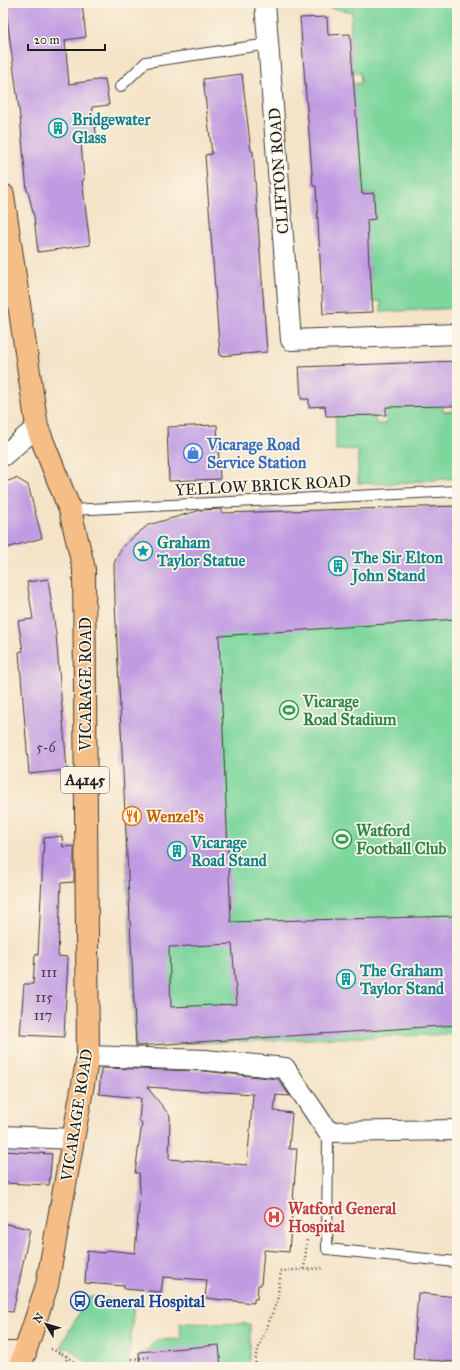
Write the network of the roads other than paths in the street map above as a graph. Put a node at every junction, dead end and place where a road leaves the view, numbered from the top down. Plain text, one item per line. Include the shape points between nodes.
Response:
1 (265, 3) edge
2 (269, 44) junction
3 (120, 87) dead end
4 (3, 195) edge
5 (457, 334) edge
6 (37, 427) junction
7 (3, 456) edge
8 (457, 491) edge
9 (70, 510) junction
10 (88, 1056) junction
11 (457, 1130) edge
12 (328, 1132) junction
13 (3, 1136) edge
14 (73, 1138) junction
15 (457, 1262) edge
16 (3, 1353) edge
17 (23, 1360) edge

1 - 2 street, CLIFTON ROAD
2 - 3 lane via 146,62
2 - 5 street, CLIFTON ROAD via 291,340
4 - 6 main road, VICARAGE ROAD / A4145
6 - 7 street
6 - 9 main road, VICARAGE ROAD / A4145
8 - 9 lane, YELLOW BRICK ROAD
9 - 10 main road, VICARAGE ROAD / A4145 via 84,569
10 - 12 street via 205,1060 285,1068
10 - 14 main road, VICARAGE ROAD / A4145
11 - 12 street
12 - 15 lane via 327,1249
13 - 14 street
14 - 17 main road, VICARAGE ROAD / A4145 via 47,1285
16 - 17 street

